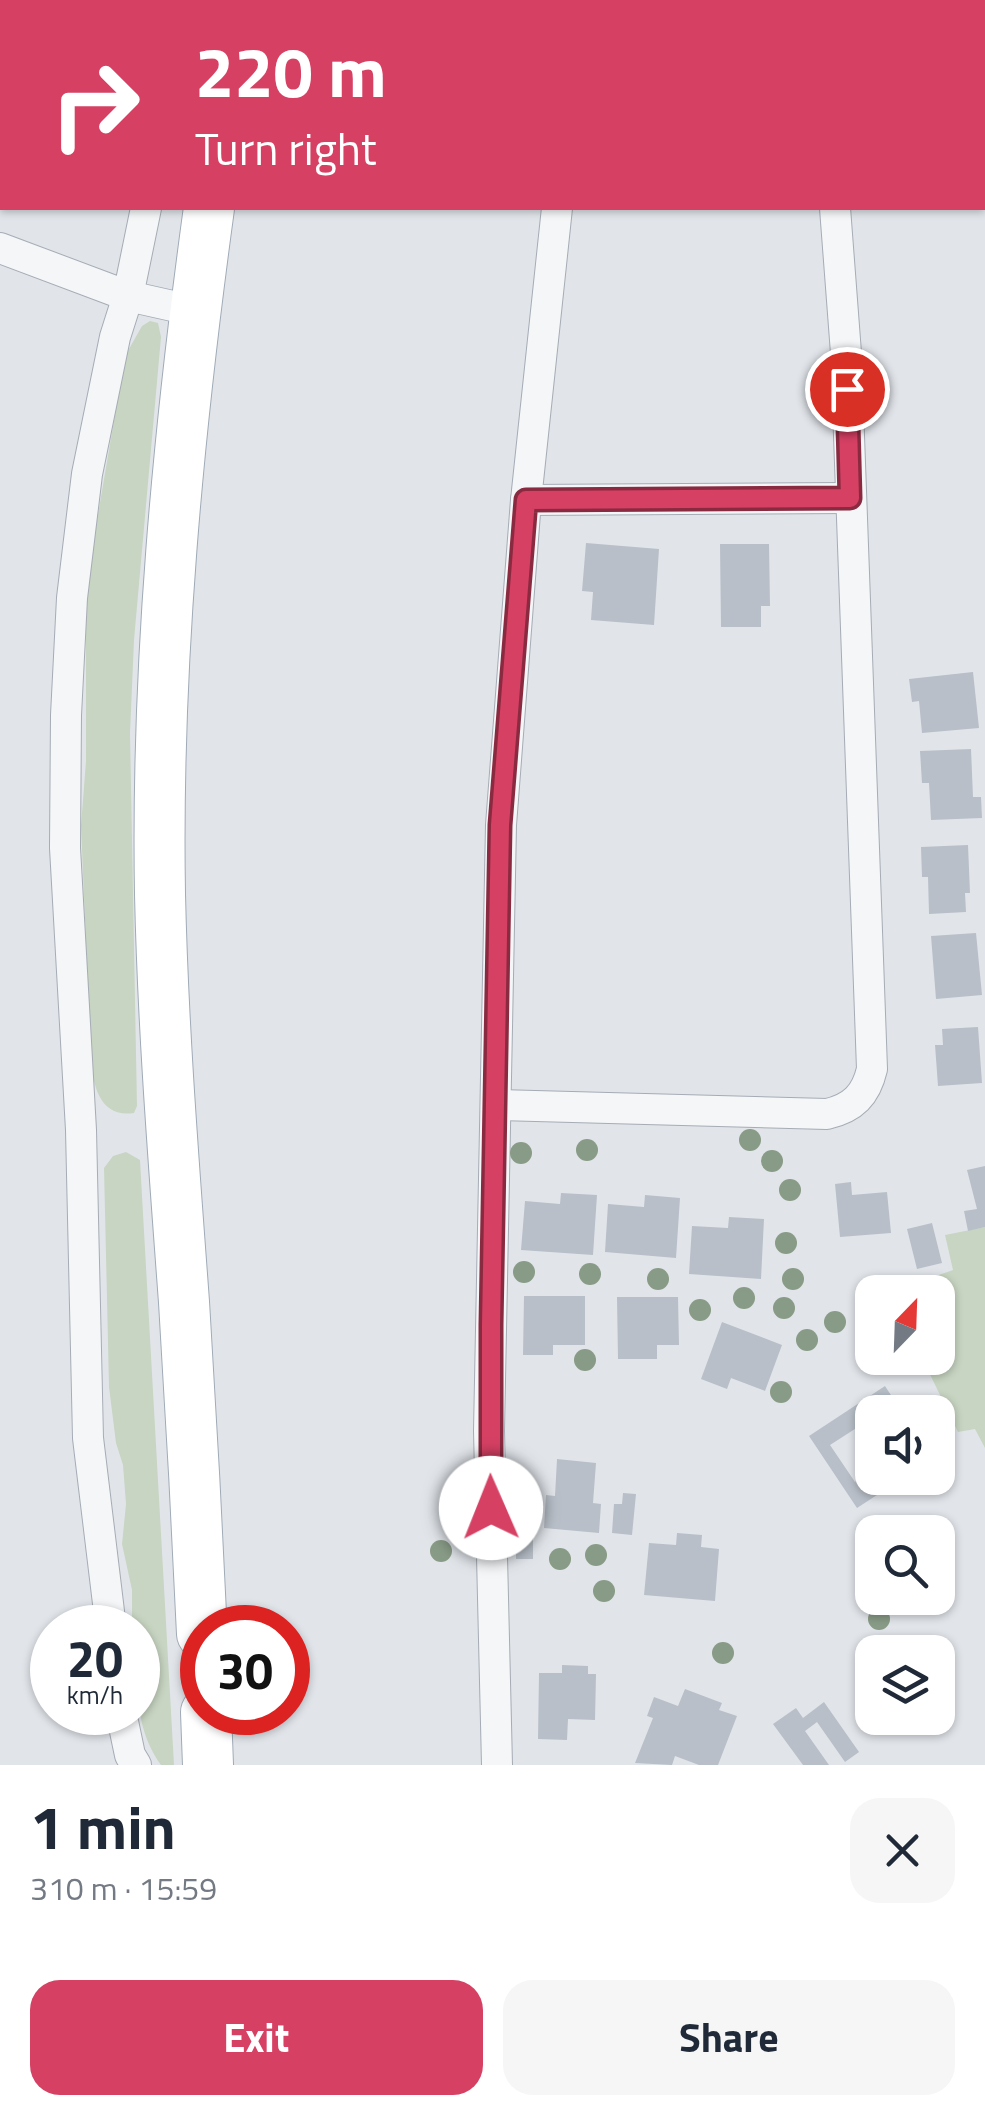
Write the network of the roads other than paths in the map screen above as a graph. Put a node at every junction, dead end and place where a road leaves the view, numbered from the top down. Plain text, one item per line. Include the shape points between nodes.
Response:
1 (146, 210) edge
2 (209, 210) edge
3 (557, 210) edge
4 (835, 210) edge
5 (0, 248) edge
6 (128, 296) junction
7 (195, 311) junction
8 (850, 498) junction
9 (526, 500) junction
10 (496, 1105) junction
11 (107, 1605) edge
12 (201, 1605) edge
13 (126, 1735) edge
14 (207, 1735) edge
15 (136, 1765) edge
16 (208, 1765) edge
17 (496, 1765) edge

1 - 6 street
2 - 7 main road
3 - 9 street
4 - 8 street
5 - 6 street
6 - 7 street
6 - 11 street via 87,474 66,715 65,848 81,1130 88,1438
7 - 12 main road via 168,600 160,894
8 - 9 street
8 - 10 street via 872,1069 862,1095 827,1114
9 - 10 street via 500,825
10 - 17 street via 490,1431
13 - 15 street
14 - 16 main road

